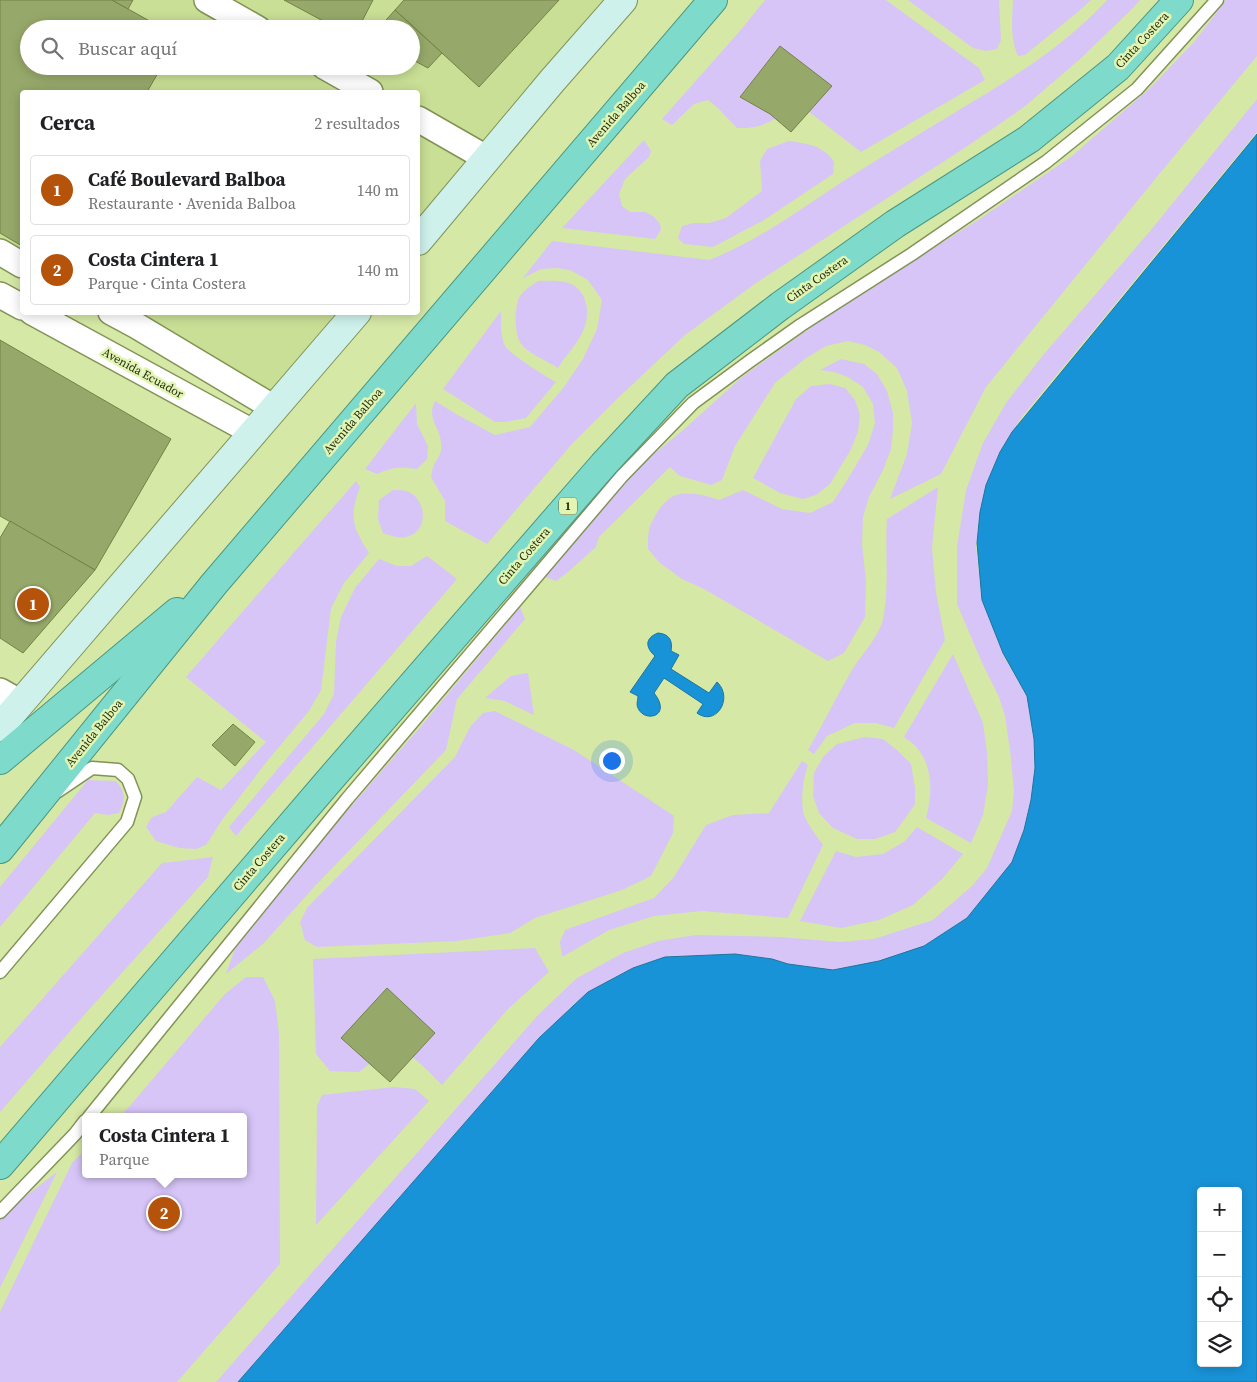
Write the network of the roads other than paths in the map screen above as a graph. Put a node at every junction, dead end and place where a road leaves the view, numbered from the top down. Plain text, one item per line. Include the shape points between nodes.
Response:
1 (207, 0) edge
2 (623, 0) edge
3 (713, 0) edge
4 (1178, 0) edge
5 (1216, 0) edge
6 (242, 20) edge
7 (340, 75) edge
8 (366, 90) edge
9 (420, 120) edge
10 (486, 158) junction
11 (420, 240) edge
12 (0, 252) edge
13 (20, 263) edge
14 (0, 295) edge
15 (20, 306) edge
16 (38, 315) edge
17 (117, 315) edge
18 (354, 315) edge
19 (274, 408) junction
20 (254, 433) junction
21 (214, 584) junction
22 (11, 697) edge
23 (0, 727) edge
24 (0, 760) edge
25 (35, 806) junction
26 (0, 849) edge
27 (0, 972) edge
28 (92, 1113) edge
29 (82, 1125) edge
30 (0, 1165) edge
31 (0, 1212) edge

1 - 6 street
2 - 10 main road
3 - 21 highway, Avenida Balboa
4 - 30 highway, Cinta Costera / 1 via 1118,68 1029,139 896,224 780,306 677,385 328,782
5 - 28 lane via 1137,89 1046,162 801,325 693,403 622,476 347,799
7 - 8 street
9 - 10 street
10 - 11 main road
12 - 13 street
14 - 15 street
16 - 20 street, Avenida Ecuador
17 - 19 street
18 - 19 main road
19 - 20 main road
20 - 22 main road
21 - 24 highway
21 - 25 highway, Avenida Balboa
22 - 23 main road
25 - 26 highway, Avenida Balboa
25 - 27 lane via 92,768 118,770 128,779 135,797 127,822
29 - 31 lane

